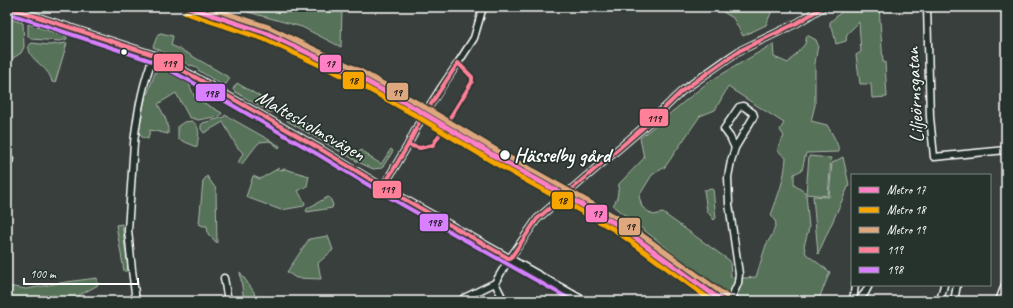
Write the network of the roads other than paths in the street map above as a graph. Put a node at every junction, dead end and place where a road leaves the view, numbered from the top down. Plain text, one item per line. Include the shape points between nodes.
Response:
1 (7, 7) edge
2 (483, 7) edge
3 (823, 7) edge
4 (927, 7) edge
5 (154, 55) junction
6 (735, 148) junction
7 (1006, 150) edge
8 (383, 187) junction
9 (510, 258) junction
10 (224, 278) dead end
11 (1006, 282) edge
12 (495, 283) junction
13 (855, 286) edge
14 (868, 286) edge
15 (944, 286) edge
16 (957, 286) edge
17 (732, 299) edge
18 (136, 301) edge
19 (228, 301) edge
20 (461, 301) edge
21 (504, 301) edge
22 (585, 301) edge
23 (854, 301) edge
24 (858, 301) edge
25 (940, 301) edge
26 (954, 301) edge
27 (998, 301) edge

1 - 5 street, Maltesholmsvägen
2 - 8 street via 474,38 420,121
3 - 9 street via 797,23 739,51 682,91 537,219
4 - 7 street, Liljeörnsgatan via 930,118 934,157
5 - 8 street, Maltesholmsvägen
5 - 18 street via 135,129 128,230
6 - 6 street via 754,116 743,106 739,107 724,129
6 - 17 street via 728,176 728,204 739,274
8 - 9 street, Maltesholmsvägen
9 - 12 street
9 - 22 street, Maltesholmsvägen
10 - 19 street
11 - 27 street
12 - 20 street
12 - 21 street
13 - 23 street
14 - 24 street
15 - 25 street
16 - 26 street

